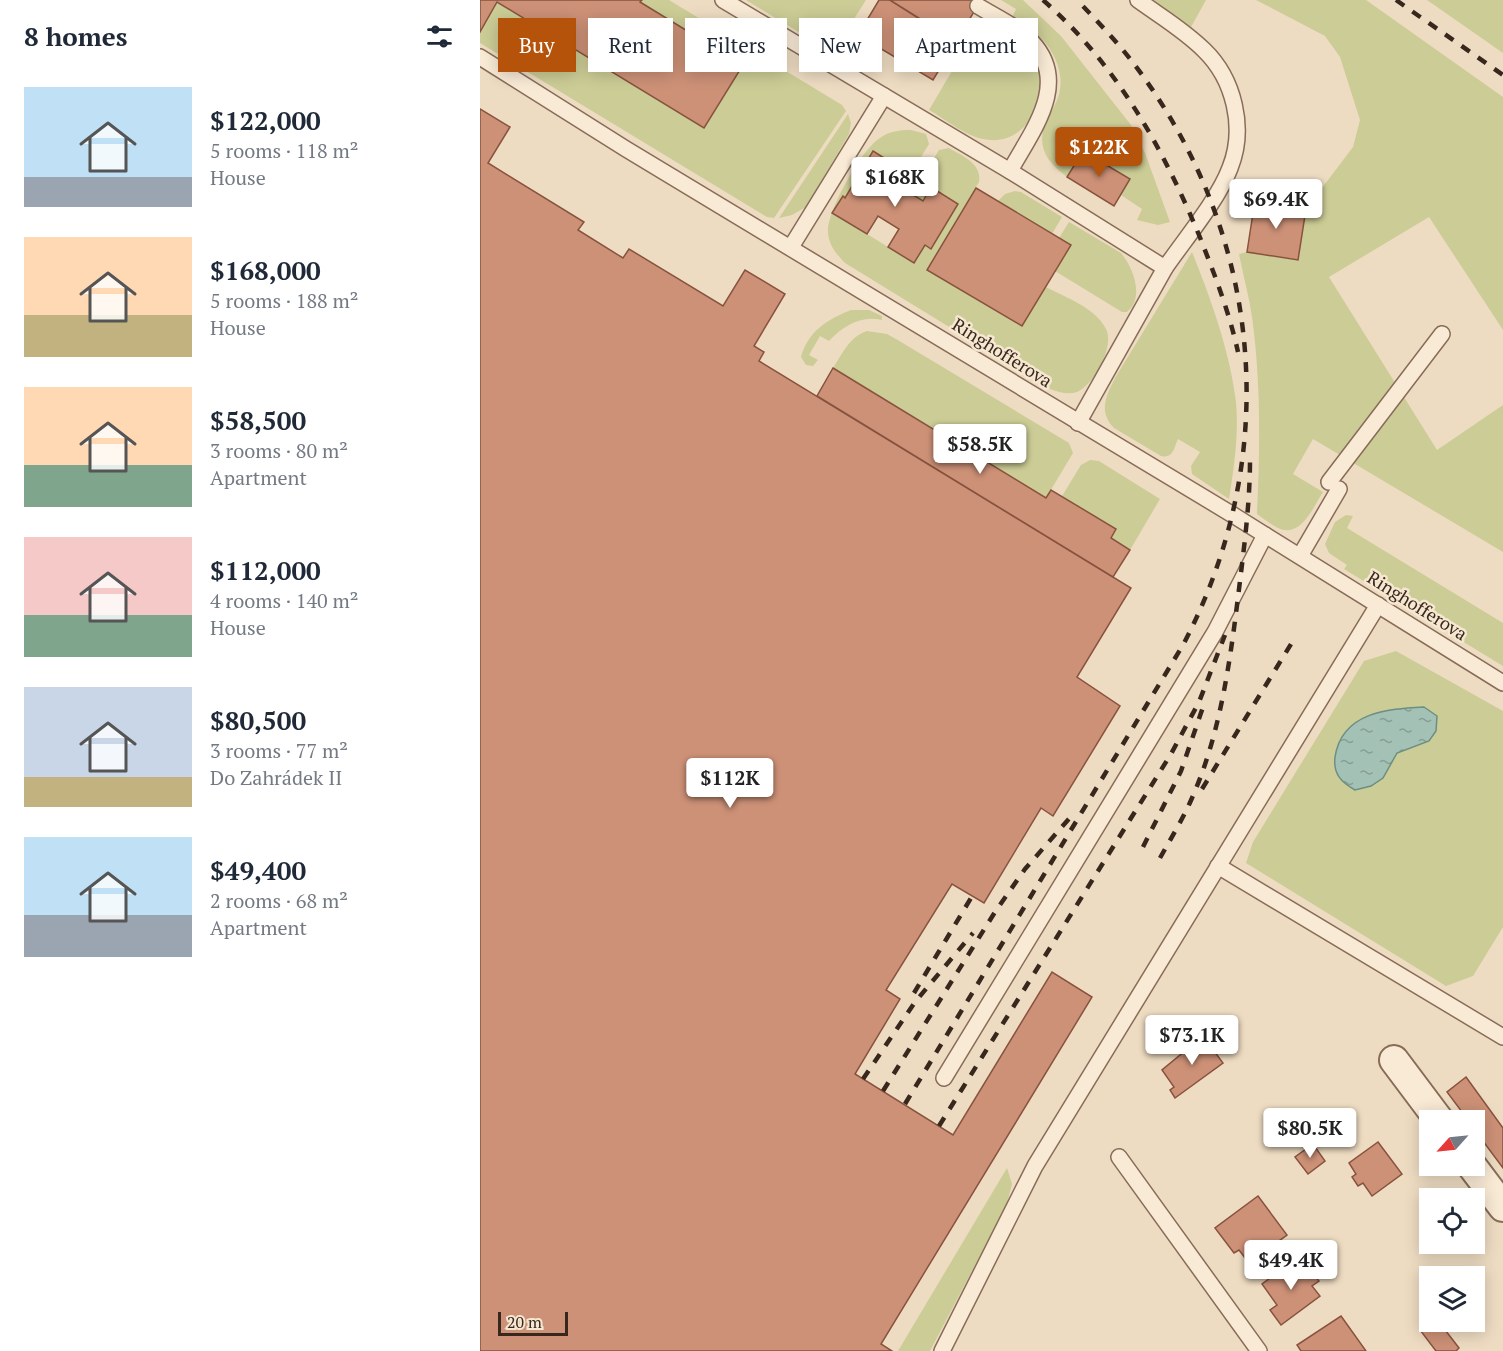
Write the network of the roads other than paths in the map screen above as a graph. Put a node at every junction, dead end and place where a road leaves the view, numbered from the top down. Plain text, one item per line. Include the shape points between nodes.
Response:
1 (723, 0) edge
2 (1138, 0) edge
3 (978, 6) dead end
4 (480, 57) edge
5 (884, 96) junction
6 (1010, 171) junction
7 (790, 247) junction
8 (1165, 268) junction
9 (1442, 334) dead end
10 (1078, 423) junction
11 (1265, 535) junction
12 (1300, 556) junction
13 (1378, 605) junction
14 (1503, 683) edge
15 (1218, 866) junction
16 (1503, 1037) edge
17 (1394, 1060) dead end
18 (944, 1078) dead end
19 (1432, 1110) edge
20 (1119, 1156) dead end
21 (1480, 1176) edge
22 (1503, 1207) edge
23 (942, 1351) edge
24 (1259, 1351) edge

1 - 5 lane
2 - 8 lane via 1190,37 1216,64 1228,83 1236,119 1230,168
3 - 6 lane via 1032,41 1049,77 1047,103
4 - 7 lane, Ringhofferova
5 - 6 lane
5 - 7 lane
6 - 8 lane
7 - 10 lane, Ringhofferova
8 - 10 lane
9 - 12 lane via 1334,486
10 - 11 lane, Ringhofferova
11 - 12 lane, Ringhofferova
11 - 18 lane via 1215,632
12 - 13 lane, Ringhofferova
13 - 14 lane, Ringhofferova
13 - 15 lane
15 - 16 lane
15 - 23 lane via 1035,1166
17 - 19 street
20 - 24 lane
21 - 22 street

